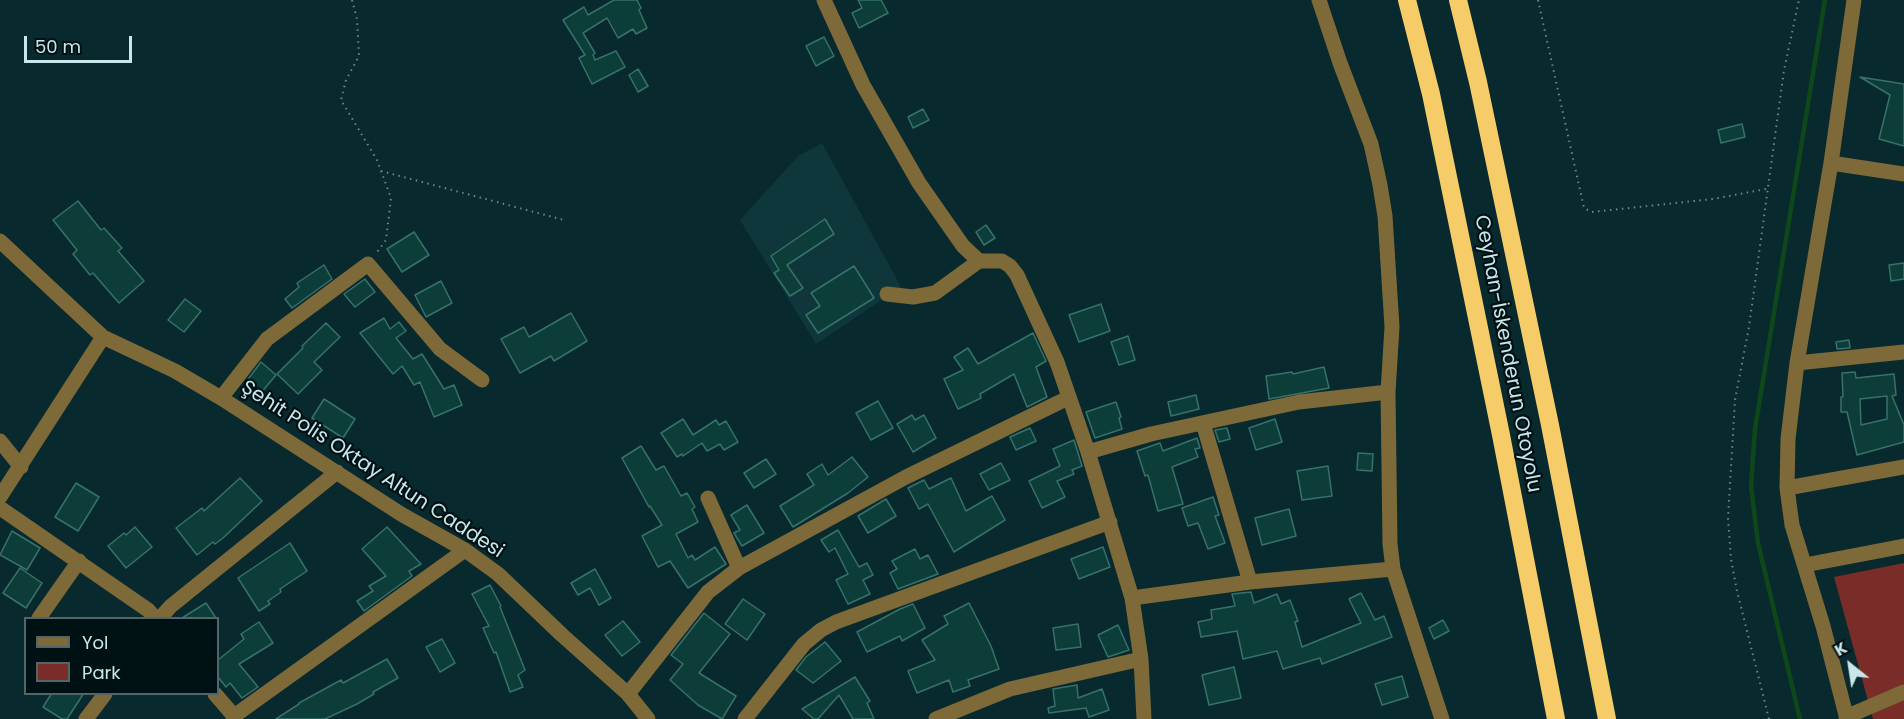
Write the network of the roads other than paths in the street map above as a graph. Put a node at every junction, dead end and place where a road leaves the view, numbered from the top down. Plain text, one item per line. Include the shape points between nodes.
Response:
1 (825, 0) edge
2 (1319, 0) edge
3 (1407, 0) edge
4 (1458, 0) edge
5 (1854, 0) edge
6 (1831, 163) junction
7 (1904, 174) edge
8 (0, 241) edge
9 (979, 261) junction
10 (887, 294) dead end
11 (103, 337) junction
12 (1904, 352) edge
13 (1797, 363) junction
14 (482, 380) dead end
15 (1388, 392) junction
16 (221, 398) junction
17 (1068, 398) junction
18 (1203, 423) junction
19 (0, 441) edge
20 (1088, 452) junction
21 (21, 466) junction
22 (1904, 467) edge
23 (337, 472) junction
24 (1787, 488) junction
25 (0, 497) edge
26 (708, 498) dead end
27 (0, 508) edge
28 (1110, 522) junction
29 (1904, 546) edge
30 (465, 550) junction
31 (79, 561) junction
32 (1805, 565) junction
33 (740, 568) junction
34 (1393, 569) junction
35 (1250, 582) junction
36 (1132, 598) junction
37 (40, 617) edge
38 (154, 617) edge
39 (161, 617) edge
40 (1141, 659) junction
41 (1904, 692) edge
42 (628, 693) junction
43 (104, 695) edge
44 (217, 695) edge
45 (234, 718) edge
46 (1846, 718) edge
47 (86, 719) edge
48 (648, 719) edge
49 (745, 719) edge
50 (936, 719) edge
51 (1144, 719) edge
52 (1442, 719) edge
53 (1556, 719) edge
54 (1607, 719) edge

1 - 9 street via 863,85 919,183 963,246
2 - 15 street via 1371,144 1380,185 1392,327
3 - 53 highway, Ceyhan-İskenderun Otoyolu via 1431,94
4 - 54 highway, Ceyhan-İskenderun Otoyolu via 1550,425
5 - 6 street
6 - 7 street
6 - 13 street
8 - 11 street, Şehit Polis Oktay Altun Caddesi
9 - 10 street via 935,293 913,297
9 - 17 street via 1002,261 1017,274 1057,362
11 - 16 street, Şehit Polis Oktay Altun Caddesi
11 - 21 street
12 - 13 street
13 - 24 street
14 - 16 street via 440,349 368,264 267,339
15 - 18 street via 1299,402
15 - 34 street
16 - 23 street, Şehit Polis Oktay Altun Caddesi
17 - 20 street
17 - 33 street via 906,477
18 - 20 street
18 - 35 street
19 - 21 street
20 - 28 street
21 - 25 street
22 - 24 street
23 - 30 street, Şehit Polis Oktay Altun Caddesi
23 - 39 street
24 - 32 street via 1792,525
26 - 33 street
27 - 31 street
28 - 36 street
28 - 49 street via 821,630 804,644
29 - 32 street
30 - 42 street, Şehit Polis Oktay Altun Caddesi via 498,574
30 - 45 street
31 - 37 street
31 - 38 street
32 - 46 street
33 - 42 street via 708,592
34 - 35 street
34 - 52 street
35 - 36 street
36 - 40 street
40 - 50 street via 1010,689
40 - 51 street
41 - 46 street
42 - 48 street, Şehit Polis Oktay Altun Caddesi
43 - 47 street
44 - 45 street

